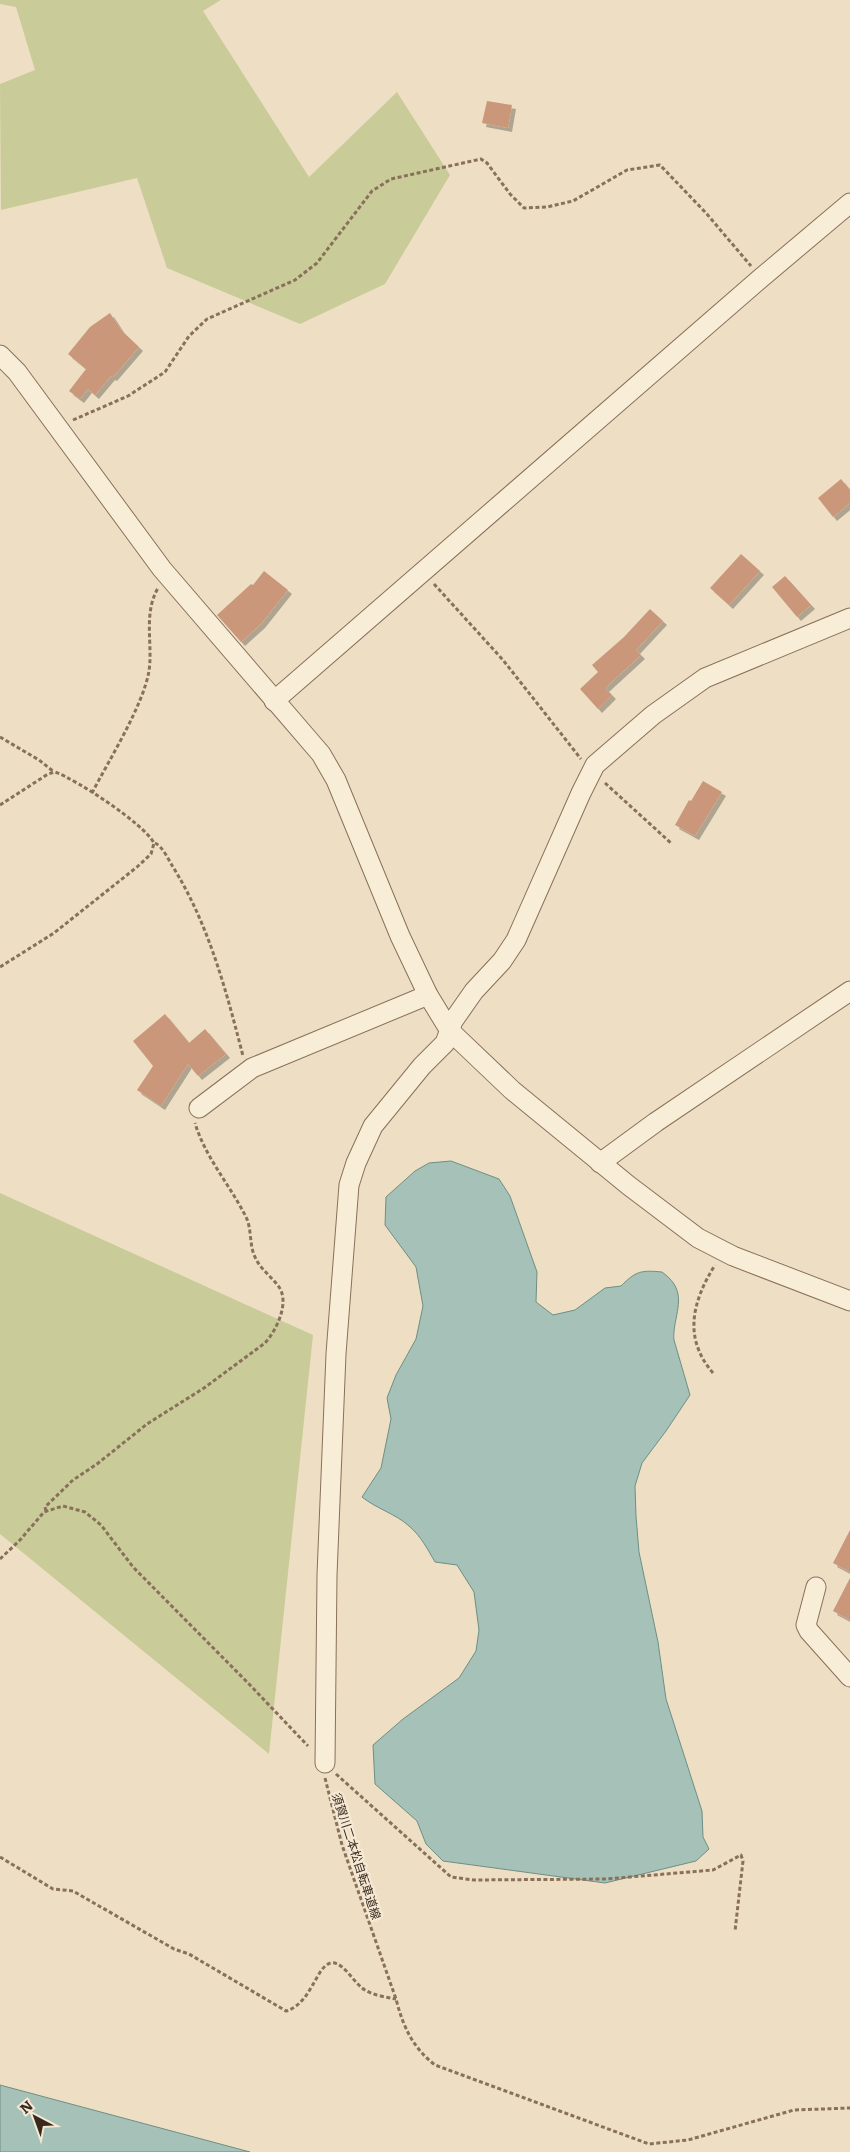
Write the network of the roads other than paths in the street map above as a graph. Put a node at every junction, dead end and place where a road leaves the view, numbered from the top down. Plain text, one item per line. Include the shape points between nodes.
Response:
1 (850, 204) edge
2 (0, 356) edge
3 (850, 618) edge
4 (274, 701) junction
5 (850, 991) edge
6 (428, 995) junction
7 (450, 1031) junction
8 (199, 1108) road end
9 (600, 1163) junction
10 (850, 1301) edge
11 (816, 1587) dead end
12 (850, 1678) edge
13 (325, 1763) road end

1 - 4 street
2 - 4 street via 17,372 167,575
3 - 7 street via 705,678 653,715 605,756 591,771 516,940 474,991 453,1020
4 - 6 street via 321,754 333,774
5 - 9 street
6 - 7 street
6 - 8 street via 247,1071
7 - 9 street via 512,1090
7 - 13 street via 445,1043 373,1126 349,1185 336,1354
9 - 10 street via 698,1238 724,1252
11 - 12 street via 806,1625

